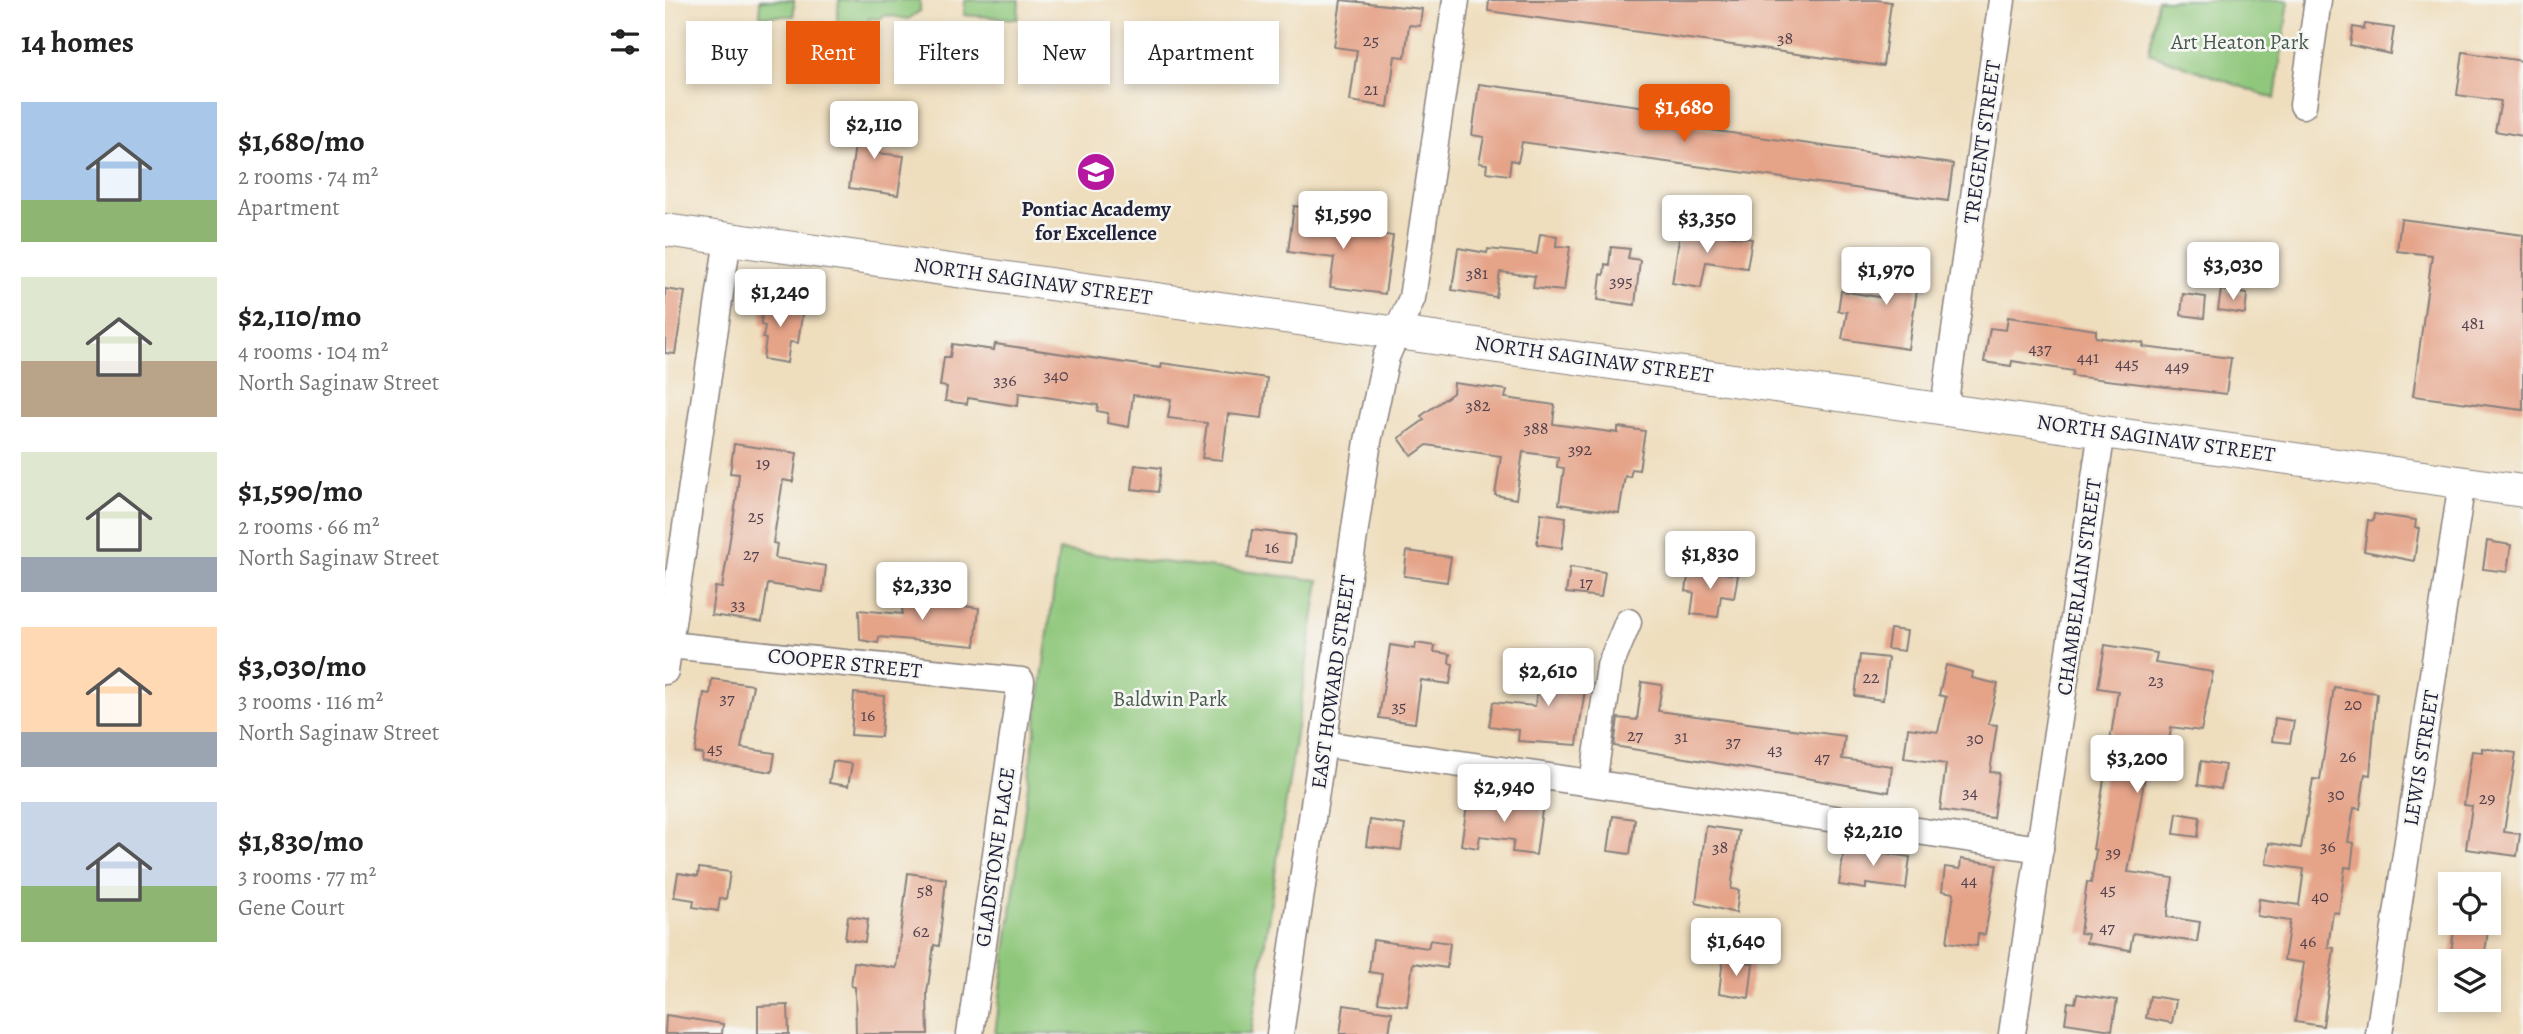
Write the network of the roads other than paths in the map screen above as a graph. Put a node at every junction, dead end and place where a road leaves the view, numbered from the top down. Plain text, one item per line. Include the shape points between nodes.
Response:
1 (1456, 0) edge
2 (2002, 0) edge
3 (2318, 0) edge
4 (2303, 105) dead end
5 (665, 230) edge
6 (728, 239) junction
7 (1397, 332) junction
8 (1944, 408) junction
9 (2102, 431) junction
10 (2462, 482) junction
11 (2523, 491) edge
12 (1628, 622) dead end
13 (667, 658) edge
14 (1021, 681) joint
15 (1324, 744) junction
16 (1593, 783) junction
17 (2040, 849) junction
18 (970, 1034) edge
19 (1280, 1034) edge
20 (2012, 1034) edge
21 (2379, 1034) edge

1 - 7 street, EAST HOWARD STREET via 1412,298
2 - 8 street, TREGENT STREET
3 - 4 street
5 - 6 street, NORTH SAGINAW STREET
6 - 7 street, NORTH SAGINAW STREET
6 - 13 street
7 - 8 street, NORTH SAGINAW STREET
7 - 15 street, EAST HOWARD STREET via 1374,409
8 - 9 street, NORTH SAGINAW STREET
9 - 10 street, NORTH SAGINAW STREET
9 - 17 street, CHAMBERLAIN STREET
10 - 11 street, NORTH SAGINAW STREET
10 - 21 street, LEWIS STREET
12 - 16 street via 1610,666
13 - 14 street, COOPER STREET
14 - 18 street, GLADSTONE PLACE
15 - 16 street
15 - 19 street, EAST HOWARD STREET
16 - 17 street
17 - 20 street, CHAMBERLAIN STREET

